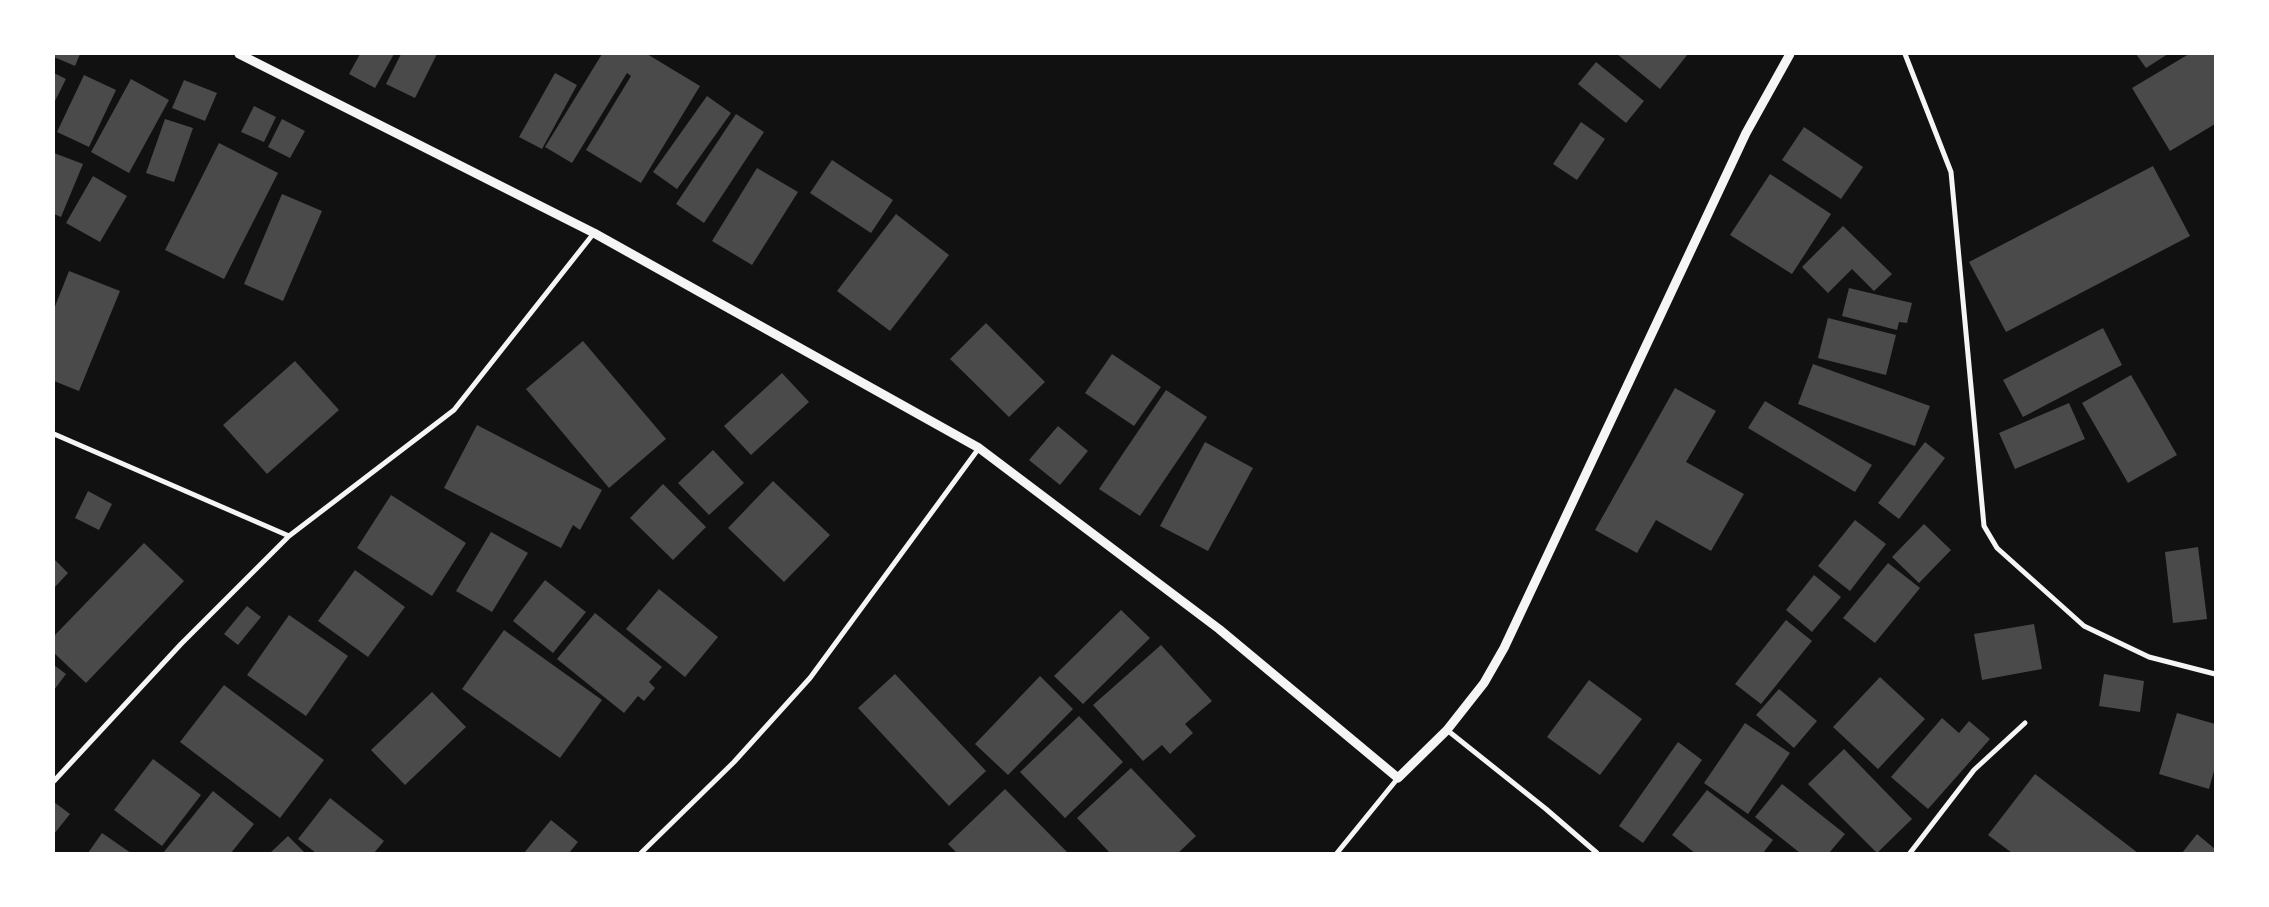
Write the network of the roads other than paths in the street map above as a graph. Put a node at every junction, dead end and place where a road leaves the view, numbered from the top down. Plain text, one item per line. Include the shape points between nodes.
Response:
1 (239, 54) edge
2 (1790, 54) edge
3 (1905, 54) edge
4 (594, 233) junction
5 (54, 434) edge
6 (979, 448) junction
7 (289, 536) junction
8 (2215, 674) edge
9 (2026, 723) dead end
10 (1447, 730) junction
11 (1398, 778) junction
12 (54, 781) edge
13 (641, 853) edge
14 (1337, 853) edge
15 (1597, 853) edge
16 (1910, 853) edge

1 - 4 street
2 - 10 street via 1746,134 1504,648 1484,683
3 - 8 street via 1951,172 1984,526 1997,548 2084,626 2149,657
4 - 6 street
4 - 7 street via 454,410
5 - 7 street
6 - 11 street via 1219,629
6 - 13 street via 810,678 734,762
7 - 12 street
9 - 16 street via 1974,770
10 - 11 street
10 - 15 street
11 - 14 street

